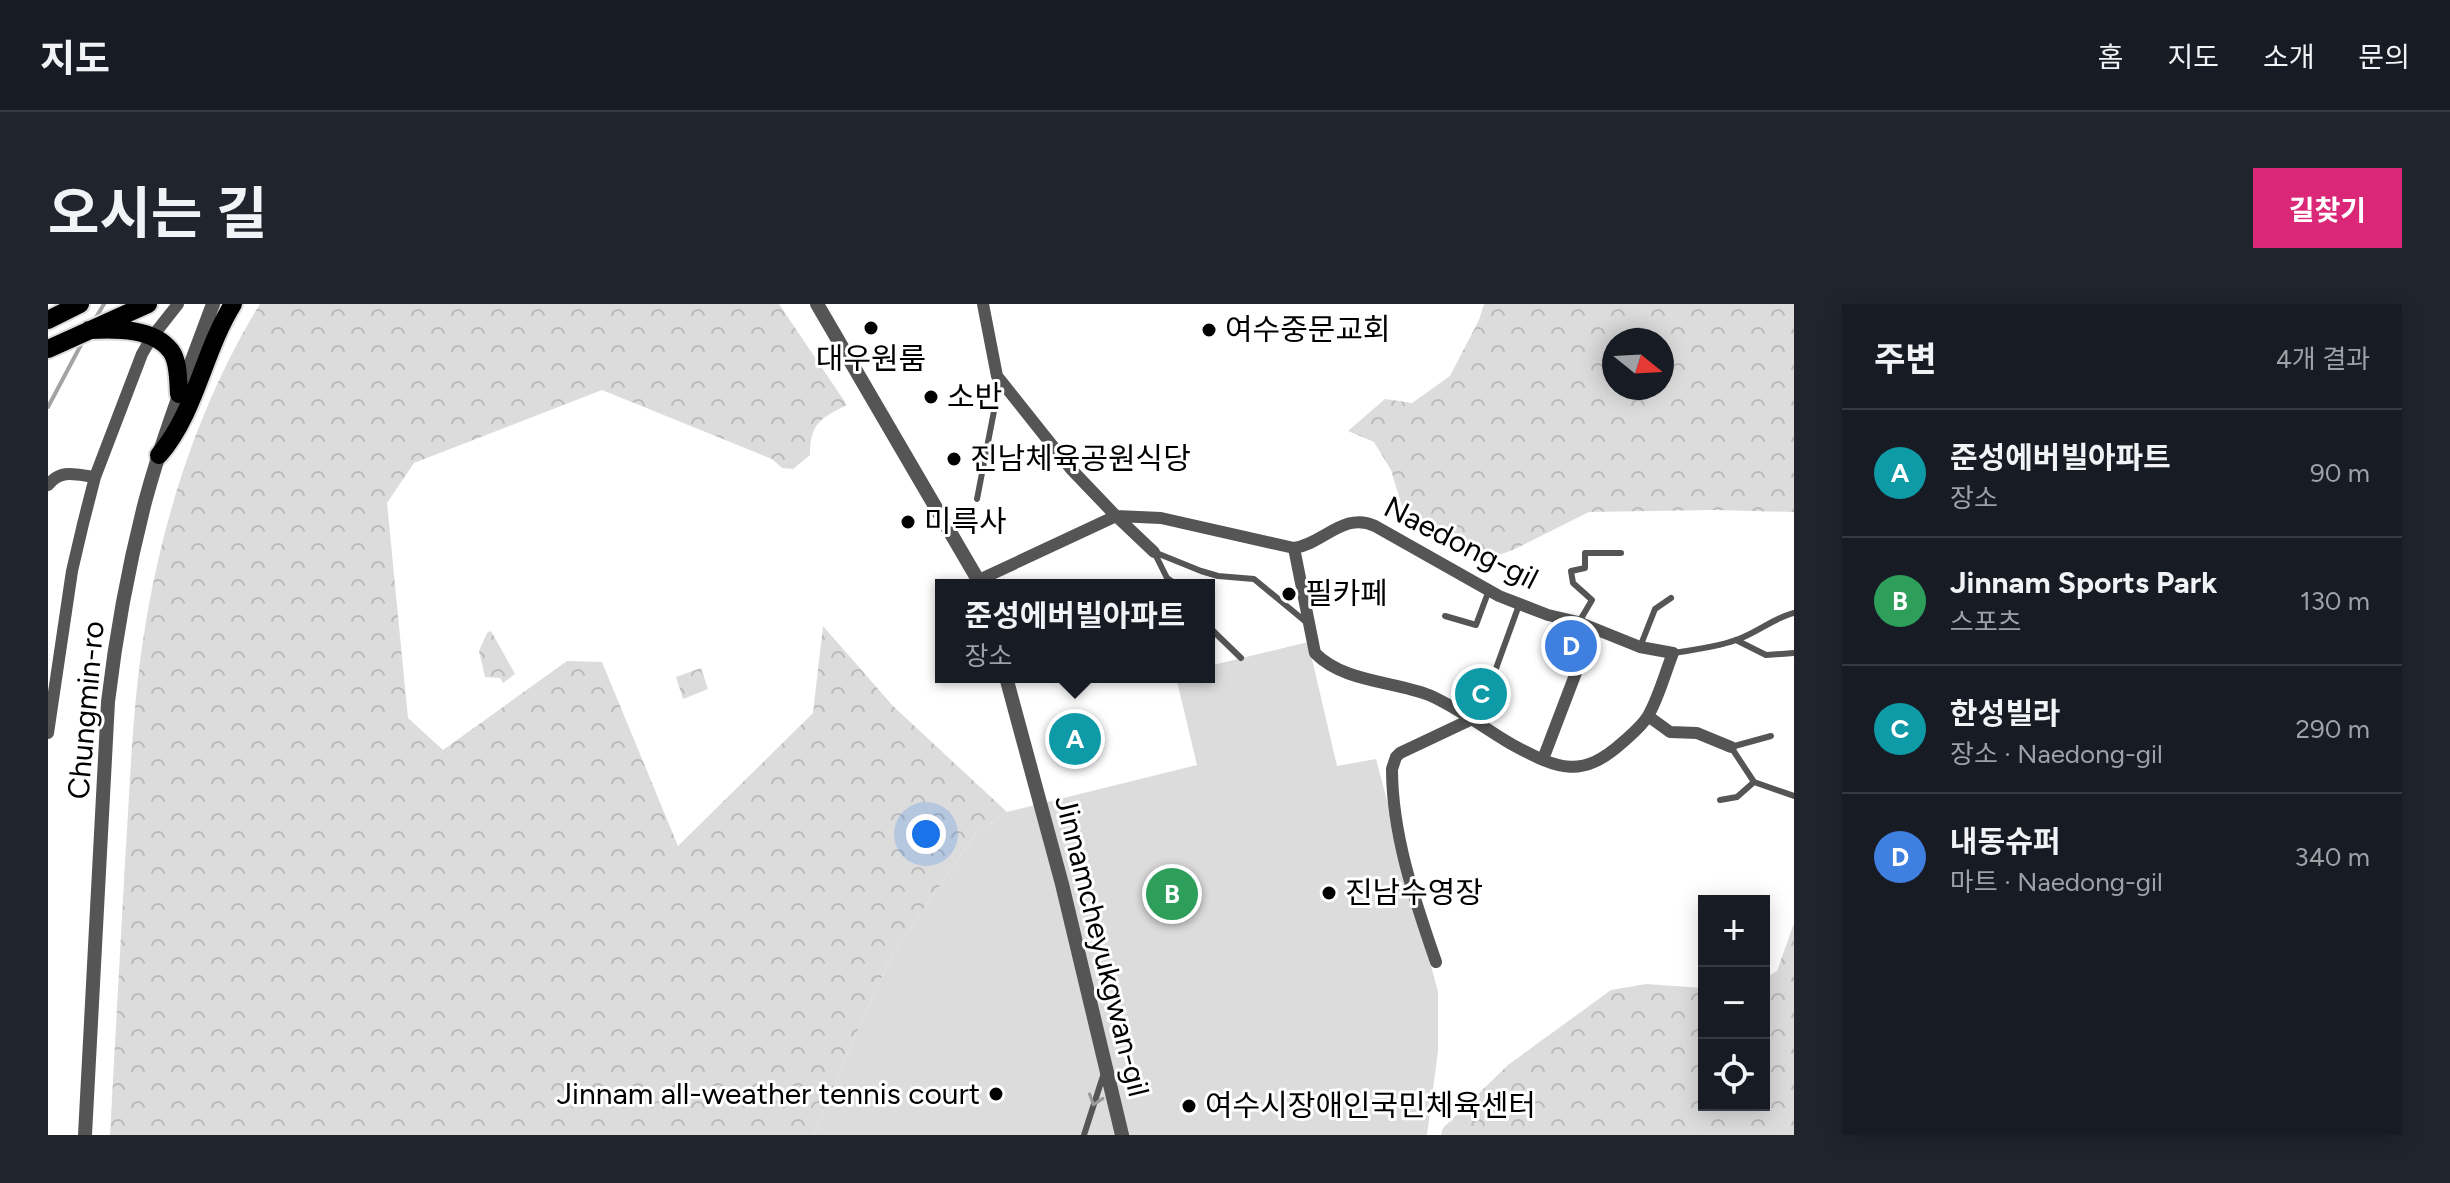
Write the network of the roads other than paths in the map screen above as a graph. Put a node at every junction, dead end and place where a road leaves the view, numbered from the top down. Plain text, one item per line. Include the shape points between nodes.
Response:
1 (124, 304) edge
2 (148, 304) edge
3 (178, 304) edge
4 (213, 304) edge
5 (233, 304) edge
6 (817, 304) edge
7 (983, 304) edge
8 (83, 333) junction
9 (144, 334) junction
10 (49, 348) edge
11 (1000, 380) junction
12 (179, 394) junction
13 (159, 455) junction
14 (95, 477) junction
15 (48, 485) edge
16 (977, 499) dead end
17 (1116, 516) junction
18 (1294, 548) junction
19 (1154, 552) junction
20 (1621, 553) dead end
21 (978, 579) edge
22 (986, 579) edge
23 (1168, 579) edge
24 (1489, 590) junction
25 (1671, 598) dead end
26 (1519, 605) junction
27 (1794, 613) edge
28 (1445, 616) dead end
29 (1578, 622) junction
30 (1310, 625) junction
31 (1593, 628) junction
32 (1215, 633) edge
33 (1736, 640) junction
34 (1640, 647) junction
35 (1673, 653) junction
36 (1794, 653) edge
37 (1241, 658) dead end
38 (1494, 674) dead end
39 (1008, 683) edge
40 (50, 705) edge
41 (1648, 716) junction
42 (1472, 719) junction
43 (48, 733) edge
44 (1771, 736) dead end
45 (1731, 747) junction
46 (1543, 759) junction
47 (1754, 782) junction
48 (1794, 796) edge
49 (1720, 800) dead end
50 (1436, 962) dead end
51 (1107, 1065) junction
52 (85, 1135) edge
53 (1084, 1135) edge
54 (1122, 1135) edge

1 - 8 main road via 81,324
2 - 8 main road
3 - 9 street
4 - 12 street, Chungmin-ro
5 - 13 main road via 183,421
6 - 21 street
7 - 11 street
8 - 9 main road
8 - 10 main road
9 - 12 main road via 171,351
9 - 14 street
11 - 16 lane
11 - 17 street
12 - 13 street, Chungmin-ro
13 - 52 street, Chungmin-ro via 123,599 108,702
14 - 15 street via 65,473
14 - 40 street via 72,571
17 - 18 street via 1161,518
17 - 19 street
17 - 22 street
18 - 24 street, Naedong-gil via 1360,520
18 - 30 street
19 - 23 lane
19 - 30 lane via 1218,576 1254,579
20 - 29 lane via 1585,553 1585,568 1571,571 1573,583 1592,600
24 - 26 street, Naedong-gil
24 - 28 lane via 1476,625
25 - 34 lane via 1655,609
26 - 29 street, Naedong-gil
26 - 38 lane
27 - 33 lane via 1778,616
29 - 31 street, Naedong-gil
30 - 42 street via 1315,653 1325,662 1429,695
31 - 34 street, Naedong-gil
31 - 46 street
32 - 37 lane
33 - 35 lane
33 - 36 lane via 1766,655
34 - 35 street, Naedong-gil
35 - 41 street
39 - 51 street, Jinnamcheyukgwan-gil
40 - 43 street
41 - 45 street via 1670,732 1697,733
41 - 46 street via 1595,764 1569,767
42 - 46 street
42 - 50 street via 1400,753 1392,769 1402,847
44 - 45 lane
45 - 47 lane
47 - 48 lane
47 - 49 lane via 1737,797
51 -> 53 lane
51 - 54 street, Jinnamcheyukgwan-gil

